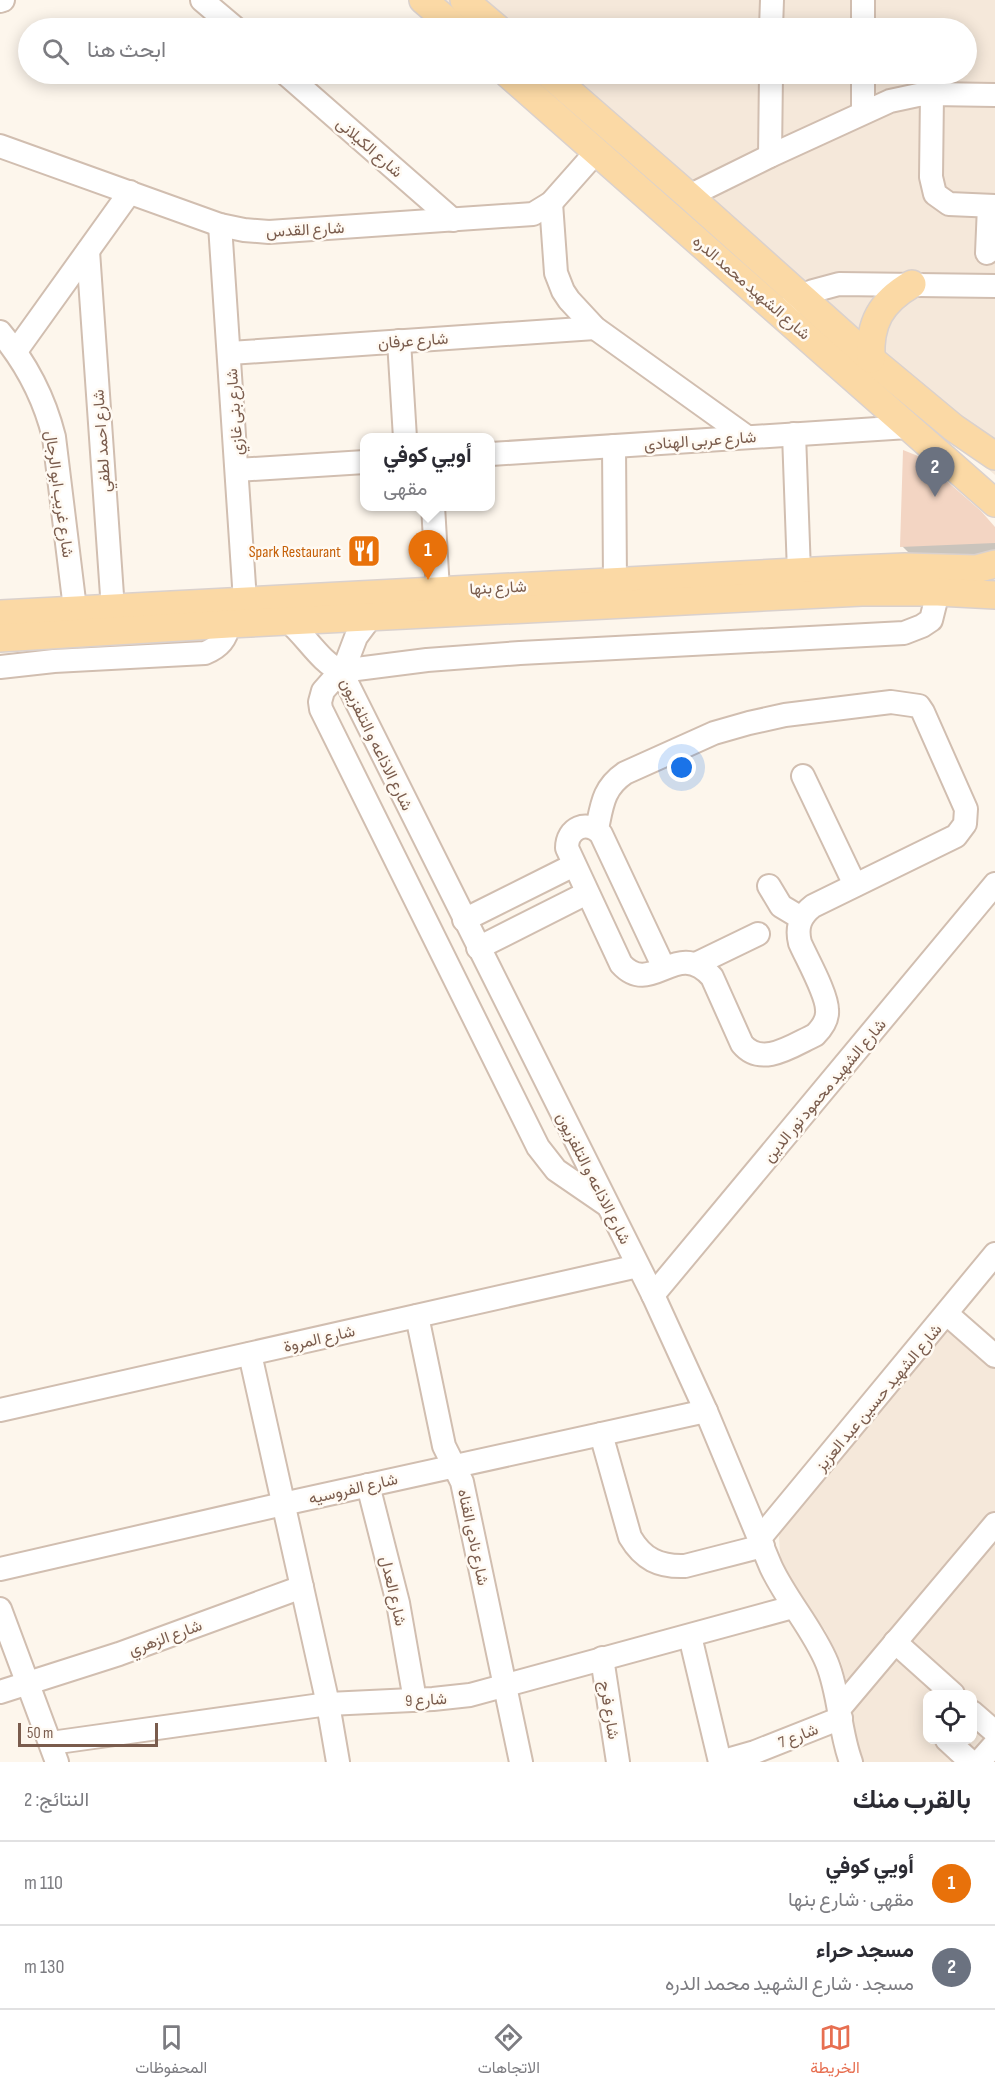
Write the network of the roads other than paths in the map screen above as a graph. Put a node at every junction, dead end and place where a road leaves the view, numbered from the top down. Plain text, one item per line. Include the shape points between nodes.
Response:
1 (202, 0) edge
2 (423, 0) edge
3 (464, 0) edge
4 (772, 0) edge
5 (863, 0) edge
6 (223, 18) edge
7 (444, 18) edge
8 (485, 18) edge
9 (771, 18) edge
10 (863, 18) edge
11 (297, 84) edge
12 (520, 84) edge
13 (561, 84) edge
14 (771, 84) edge
15 (863, 84) edge
16 (932, 94) junction
17 (995, 95) edge
18 (863, 112) junction
19 (0, 146) edge
20 (597, 151) junction
21 (770, 156) junction
22 (130, 192) junction
23 (689, 195) junction
24 (551, 203) junction
25 (992, 206) edge
26 (453, 220) junction
27 (220, 225) junction
28 (88, 251) junction
29 (987, 253) dead end
30 (912, 284) junction
31 (995, 286) edge
32 (791, 305) junction
33 (595, 328) junction
34 (0, 332) edge
35 (399, 341) junction
36 (16, 351) junction
37 (230, 353) junction
38 (871, 359) junction
39 (908, 427) junction
40 (405, 433) edge
41 (794, 434) junction
42 (747, 437) junction
43 (614, 446) junction
44 (495, 453) edge
45 (994, 454) edge
46 (360, 462) edge
47 (237, 470) junction
48 (995, 503) edge
49 (433, 511) edge
50 (995, 564) edge
51 (799, 572) junction
52 (615, 581) junction
53 (438, 590) junction
54 (938, 592) junction
55 (995, 596) edge
56 (245, 600) junction
57 (0, 614) edge
58 (371, 616) junction
59 (114, 619) junction
60 (76, 621) junction
61 (288, 621) junction
62 (229, 624) junction
63 (0, 638) edge
64 (0, 667) edge
65 (341, 671) junction
66 (803, 776) dead end
67 (597, 829) junction
68 (574, 865) junction
69 (995, 884) edge
70 (855, 885) junction
71 (770, 886) dead end
72 (587, 893) junction
73 (801, 918) junction
74 (464, 920) junction
75 (758, 934) dead end
76 (478, 948) junction
77 (696, 964) junction
78 (664, 968) junction
79 (608, 1205) junction
80 (995, 1254) edge
81 (638, 1266) junction
82 (653, 1295) junction
83 (947, 1314) junction
84 (417, 1316) junction
85 (250, 1354) junction
86 (995, 1356) edge
87 (0, 1410) edge
88 (706, 1411) junction
89 (601, 1434) junction
90 (453, 1466) junction
91 (368, 1485) junction
92 (283, 1504) junction
93 (992, 1534) edge
94 (762, 1542) junction
95 (0, 1569) edge
96 (302, 1587) junction
97 (793, 1607) junction
98 (0, 1609) edge
99 (690, 1636) junction
100 (895, 1642) junction
101 (602, 1659) junction
102 (27, 1685) junction
103 (505, 1685) junction
104 (948, 1690) edge
105 (0, 1692) edge
106 (415, 1700) junction
107 (328, 1704) junction
108 (840, 1713) junction
109 (977, 1716) edge
110 (995, 1732) edge
111 (951, 1744) edge
112 (995, 1744) edge
113 (54, 1753) edge
114 (757, 1757) edge
115 (338, 1762) edge
116 (521, 1762) edge
117 (618, 1762) edge
118 (720, 1762) edge
119 (851, 1762) edge
120 (971, 1762) edge
121 (980, 1762) edge

1 - 6 street
2 - 7 main road
3 - 8 main road
4 - 9 street
5 - 10 street
11 - 26 street, شارع الكيلانى
12 - 20 main road, شارع الشهيد محمد الدره
13 - 23 main road, شارع الشهيد محمد الدره
14 - 21 street
15 - 18 street
16 - 17 street
16 - 18 street via 897,99
16 - 25 street via 931,177 935,194 949,204
18 - 21 street
19 - 22 street, شارع القدس
20 - 24 street, شارع القدس
20 - 32 main road, شارع الشهيد محمد الدره
21 - 23 street
22 - 27 street, شارع القدس
22 - 28 street
23 - 32 main road, شارع الشهيد محمد الدره
24 - 26 street, شارع القدس via 527,215
24 - 33 street via 558,281 569,300
25 - 29 street
26 - 27 street, شارع القدس via 269,232
27 - 37 street, شارع بنى غازي
28 - 36 street
28 - 59 street, شارع احمد لطفي
30 - 31 street
30 - 32 street via 839,284 820,288
30 - 38 main road via 887,302 879,315 873,329
32 - 38 main road, شارع الشهيد محمد الدره
32 - 39 main road, شارع الشهيد محمد الدره
33 - 35 street, شارع عرفان
33 - 42 street
34 - 36 street, شارع غريب ابو الرجال
35 - 37 street, شارع عرفان
35 - 40 street
36 - 60 street, شارع غريب ابو الرجال via 39,391 54,437
37 - 47 street, شارع بنى غازي
38 - 45 main road, شارع الشهيد محمد الدره via 954,428
39 - 41 street, شارع عربى الهنادى
39 - 48 main road, شارع الشهيد محمد الدره
41 - 42 street, شارع عربى الهنادى
41 - 51 street
42 - 43 street, شارع عربى الهنادى
43 - 44 street, شارع عربى الهنادى
43 - 52 street
46 - 47 street
47 - 56 street, شارع بنى غازي
49 - 53 street
50 - 51 main road, شارع بنها via 976,569 905,567
51 - 52 main road, شارع بنها
52 - 53 main road, شارع بنها
53 - 56 main road, شارع بنها
54 - 55 main road, شارع بنها
54 - 58 main road, شارع بنها via 862,592
54 - 65 street via 931,620 904,633 520,653
56 - 59 main road, شارع بنها
57 - 60 main road, شارع بنها
58 - 61 main road, شارع بنها
58 - 65 street via 356,637
59 - 60 main road, شارع بنها
59 - 62 main road, شارع بنها
60 - 63 main road, شارع بنها
61 - 62 main road, شارع بنها
61 - 65 street, شارع الاذاعه و التلفزيون via 326,662
62 - 64 street via 223,642 205,653
65 - 74 street, شارع الاذاعه و التلفزيون
65 - 79 street via 323,691 321,709 538,1147 556,1170
66 - 70 street
67 - 68 street via 578,827 569,836 567,848
67 - 70 street via 606,792 613,781 714,734 785,715 891,702 919,706 966,809 965,824 956,836
67 - 78 street
68 - 72 street
68 - 74 street
69 - 82 street, شارع الشهيد محمود نور الدين
70 - 73 street via 813,906
71 - 73 street via 781,906
72 - 76 street
72 - 78 street via 626,970 640,976
73 - 77 street via 800,943 826,1002 827,1017 815,1035 773,1054 748,1051 742,1044 712,976
74 - 76 street, شارع الاذاعه و التلفزيون
75 - 77 street
76 - 79 street, شارع الاذاعه و التلفزيون
77 - 78 street via 685,962
79 - 81 street, شارع الاذاعه و التلفزيون
80 - 83 street, شارع الشهيد حسين عبد العزيز
81 - 82 street, شارع الاذاعه و التلفزيون
81 - 84 street, شارع المروة
82 - 88 street, شارع الاذاعه و التلفزيون
83 - 86 street
83 - 94 street, شارع الشهيد حسين عبد العزيز
84 - 85 street, شارع المروة
84 - 90 street, شارع نادى القناه via 444,1446
85 - 87 street, شارع المروة
85 - 92 street
88 - 89 street, شارع الفروسيه
88 - 94 street, شارع الاذاعه و التلفزيون
89 - 90 street, شارع الفروسيه
89 - 94 street via 630,1537 646,1558 672,1567 685,1566
90 - 91 street, شارع الفروسيه
90 - 103 street, شارع نادى القناه via 462,1482
91 - 92 street, شارع الفروسيه
91 - 106 street, شارع العدل via 398,1603
92 - 95 street, شارع الفروسيه
92 - 96 street
93 - 100 street
94 - 97 street, شارع الاذاعه و التلفزيون
96 - 102 street, شارع الزهري
96 - 107 street
97 - 99 street, شارع 9
97 - 108 street, شارع الاذاعه و التلفزيون via 827,1664
98 - 102 street
99 - 101 street, شارع 9
99 - 118 street
100 - 104 street
100 - 108 street
101 - 103 street, شارع 9
101 - 117 street, شارع فرج
102 - 105 street, شارع الزهري
102 - 113 street
103 - 106 street, شارع 9 via 470,1695
103 - 116 street, شارع نادى القناه
106 - 107 street, شارع 9
107 - 113 street, شارع 9
107 - 115 street
108 - 114 street, شارع 7
108 - 119 street, شارع الاذاعه و التلفزيون
109 - 110 street
111 - 120 street
112 - 121 street
114 - 118 street, شارع 7

